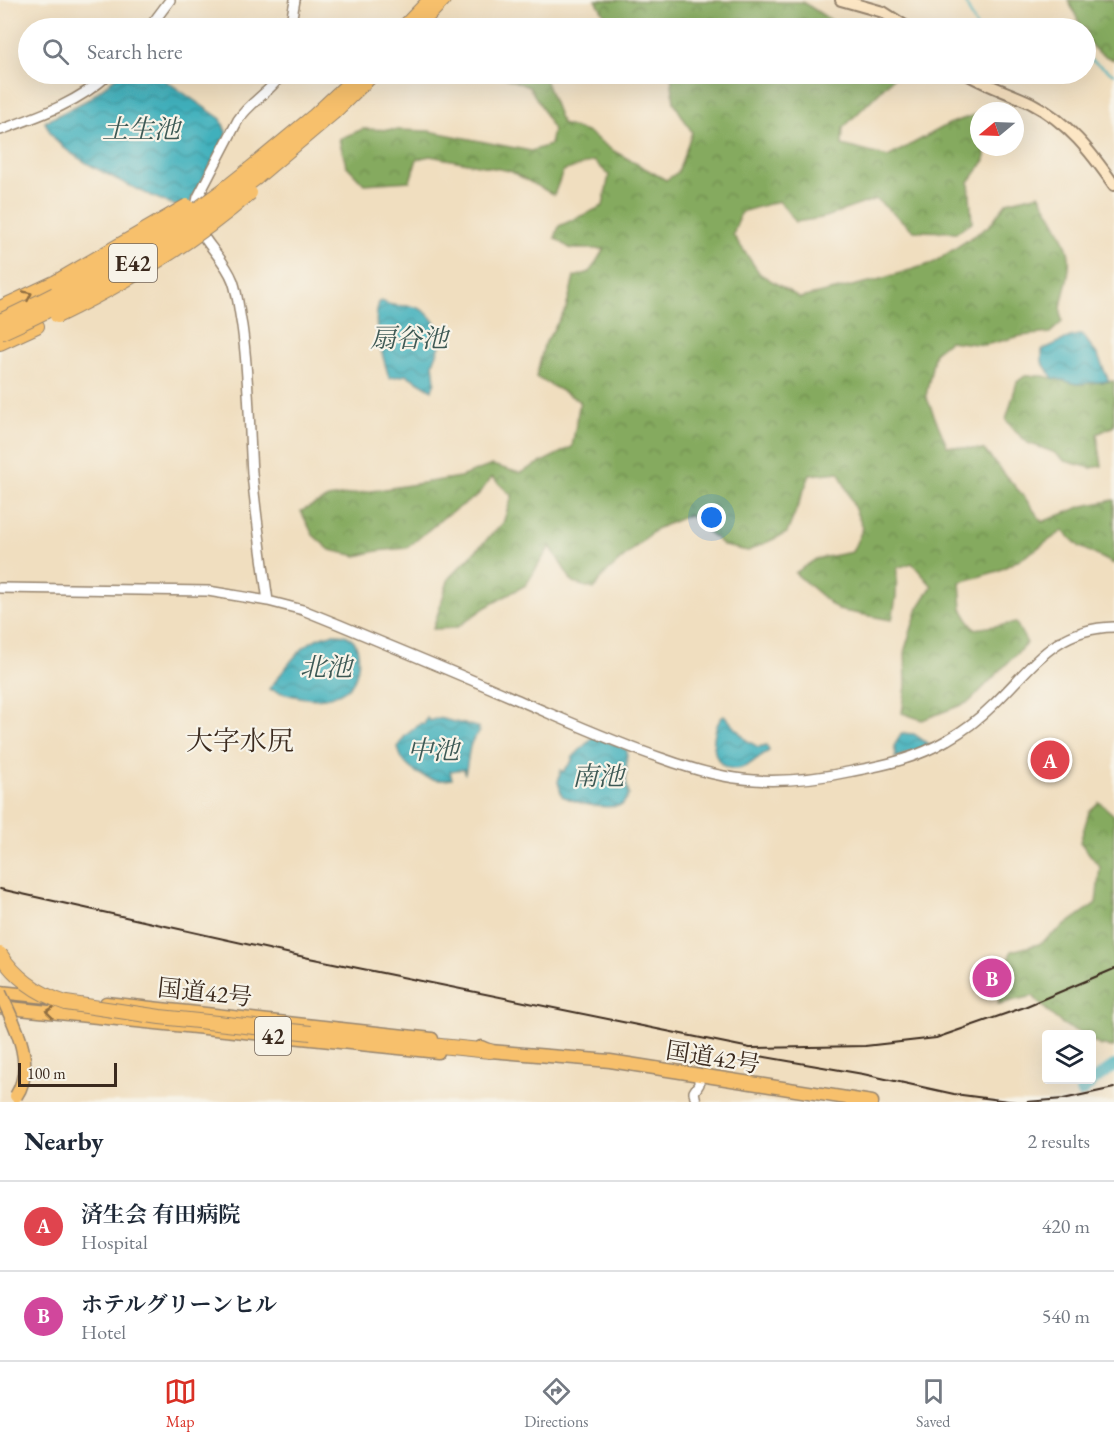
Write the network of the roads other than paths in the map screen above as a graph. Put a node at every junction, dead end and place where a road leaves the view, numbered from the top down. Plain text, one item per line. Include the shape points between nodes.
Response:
1 (170, 0) edge
2 (295, 0) edge
3 (430, 0) edge
4 (443, 0) edge
5 (841, 0) edge
6 (156, 18) edge
7 (292, 18) edge
8 (413, 18) edge
9 (426, 18) edge
10 (892, 18) edge
11 (95, 84) edge
12 (274, 84) edge
13 (348, 84) edge
14 (363, 84) edge
15 (989, 84) edge
16 (0, 130) edge
17 (253, 174) junction
18 (1114, 185) edge
19 (0, 308) edge
20 (0, 321) edge
21 (0, 333) edge
22 (0, 343) edge
23 (0, 588) edge
24 (268, 601) junction
25 (1114, 627) edge
26 (0, 954) edge
27 (0, 992) edge
28 (0, 1007) edge
29 (490, 1051) junction
30 (547, 1055) junction
31 (699, 1076) junction
32 (16, 1096) dead end
33 (696, 1102) edge
34 (872, 1102) edge

1 - 6 street
2 - 7 street
3 - 8 highway
4 - 9 highway
5 - 10 main road
11 - 16 street via 52,111
12 - 24 street via 237,120 198,197 195,213 200,231 233,280 239,306 252,473
13 - 17 highway
14 - 17 highway, E42 via 333,113
15 - 18 main road via 1055,117 1090,150
19 -> 17 highway, bridge via 56,282
17 - 20 highway, E42, bridge via 88,278
17 - 21 highway, E42, bridge via 202,218 132,264
17 - 22 highway, bridge via 221,217 157,261 91,300
23 - 24 street via 208,591
24 - 25 street via 340,625 630,748 683,766 755,780 846,773 886,765 932,748 979,717 1050,647 1072,635
26 - 29 highway, bridge via 27,984 66,1003 310,1034
27 - 29 main road, 国道42号 / 42 via 475,1044
27 - 32 main road, bridge via 24,1056 24,1076
30 -> 28 main road, 国道42号 / 42 via 415,1050
29 - 30 main road, 国道42号 / 42
30 - 31 main road, 国道42号 / 42
31 - 33 street via 693,1092
31 - 34 main road, 国道42号 / 42

